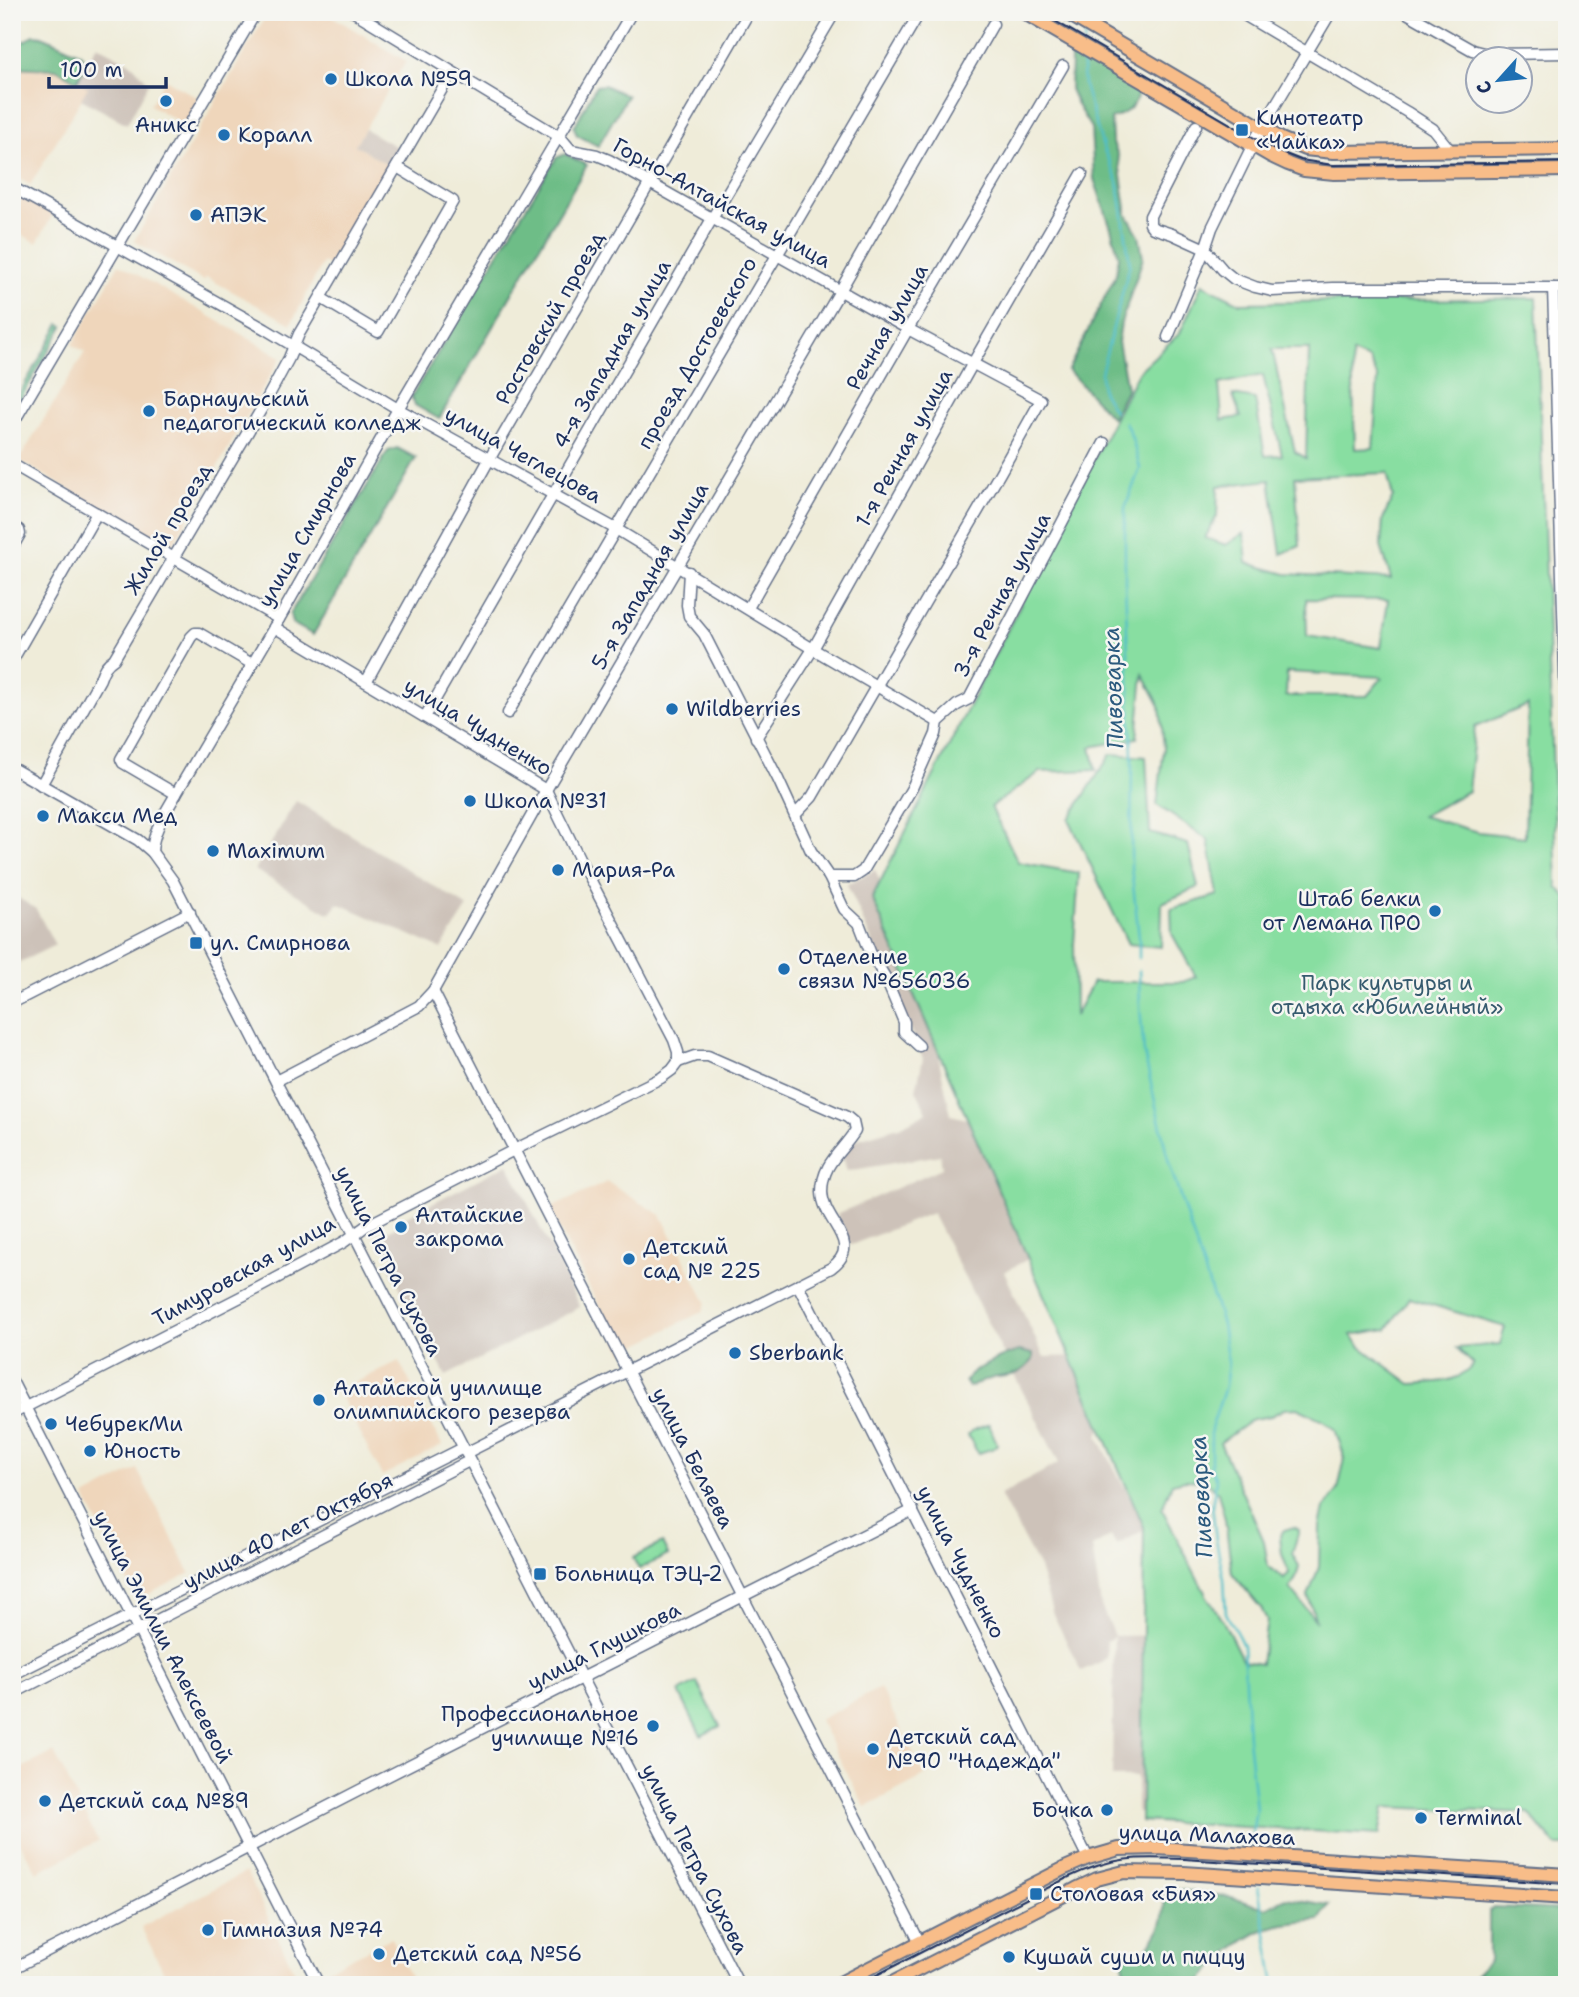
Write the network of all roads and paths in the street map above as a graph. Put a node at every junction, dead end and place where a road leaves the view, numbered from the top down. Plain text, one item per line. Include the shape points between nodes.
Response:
1 (256, 12) edge
2 (354, 12) edge
3 (632, 12) edge
4 (749, 12) edge
5 (835, 12) edge
6 (920, 12) edge
7 (1023, 12) edge
8 (1239, 12) edge
9 (1331, 12) edge
10 (1405, 12) edge
11 (1070, 15) edge
12 (993, 24) dead end
13 (1307, 53) junction
14 (1567, 53) edge
15 (1063, 66) dead end
16 (452, 72) junction
17 (1196, 127) dead end
18 (1262, 127) junction
19 (560, 137) junction
20 (1254, 146) junction
21 (1567, 149) edge
22 (1451, 150) junction
23 (397, 167) junction
24 (1567, 170) edge
25 (1083, 174) dead end
26 (650, 184) junction
27 (12, 187) edge
28 (713, 217) junction
29 (118, 246) junction
30 (1205, 250) junction
31 (778, 254) junction
32 (1553, 288) junction
33 (1567, 288) edge
34 (840, 291) junction
35 (321, 298) junction
36 (908, 329) junction
37 (1168, 337) dead end
38 (294, 346) junction
39 (973, 363) junction
40 (1567, 371) edge
41 (1555, 372) junction
42 (398, 409) junction
43 (12, 425) edge
44 (1104, 443) dead end
45 (490, 458) junction
46 (12, 464) edge
47 (1562, 465) edge
48 (554, 494) junction
49 (97, 513) junction
50 (12, 526) edge
51 (616, 529) junction
52 (12, 548) edge
53 (172, 559) junction
54 (1564, 559) edge
55 (677, 567) junction
56 (688, 572) junction
57 (748, 608) junction
58 (276, 623) junction
59 (1565, 642) edge
60 (813, 649) junction
61 (12, 661) edge
62 (252, 664) junction
63 (366, 682) junction
64 (876, 685) junction
65 (508, 713) dead end
66 (425, 717) junction
67 (938, 722) junction
68 (1567, 724) edge
69 (1567, 737) edge
70 (756, 738) junction
71 (12, 768) edge
72 (41, 785) junction
73 (546, 790) junction
74 (176, 793) junction
75 (795, 815) junction
76 (152, 852) junction
77 (829, 877) junction
78 (190, 912) junction
79 (433, 991) junction
80 (12, 1003) edge
81 (919, 1046) dead end
82 (678, 1062) junction
83 (276, 1082) junction
84 (514, 1150) junction
85 (354, 1234) junction
86 (798, 1285) junction
87 (628, 1372) junction
88 (12, 1381) edge
89 (26, 1407) junction
90 (12, 1414) edge
91 (466, 1454) junction
92 (913, 1510) junction
93 (743, 1597) junction
94 (131, 1615) junction
95 (138, 1629) junction
96 (12, 1675) edge
97 (581, 1679) junction
98 (12, 1693) edge
99 (250, 1848) junction
100 (1088, 1858) junction
101 (1567, 1875) edge
102 (1567, 1898) edge
103 (920, 1942) junction
104 (12, 1969) edge
105 (319, 1985) edge
106 (739, 1985) edge
107 (836, 1985) edge
108 (888, 1985) edge

1 - 29 street
2 - 16 street, Горно-Алтайская улица
3 - 19 street, улица Смирнова
4 - 26 street, Ростовский проезд
5 - 28 street, 4-я Западная улица
6 - 31 street, проезд Достоевского
7 - 20 main road
8 - 13 street
9 - 13 street
10 - 14 street via 1479,52
11 - 18 main road
12 - 34 street, 5-я Западная улица
13 - 18 street
13 - 22 street via 1407,111 1433,129
15 - 36 street, Речная улица
16 - 19 street, Горно-Алтайская улица
16 - 23 street, Жилой проезд
17 - 30 street via 1150,224
18 - 20 street
18 - 22 main road via 1292,145 1319,152
19 - 26 street, Горно-Алтайская улица via 571,150 609,160
19 - 42 street, улица Смирнова
20 - 24 main road via 1288,164 1319,172
20 - 30 street
21 - 22 main road
23 - 35 street, Жилой проезд
23 - 35 street via 453,201 378,332
25 - 39 street, 1-я Речная улица
26 - 28 street, Горно-Алтайская улица
26 - 45 street, Ростовский проезд
27 - 29 street, улица Чеглецова
28 - 31 street, Горно-Алтайская улица
28 - 48 street, 4-я Западная улица
29 - 38 street, улица Чеглецова
29 - 43 street
30 - 32 street via 1234,279 1272,291
30 - 37 street
31 - 34 street, Горно-Алтайская улица
31 - 51 street, проезд Достоевского
32 - 33 street
32 - 41 street
34 - 36 street, Горно-Алтайская улица
34 - 55 street, 5-я Западная улица
35 - 38 street, Жилой проезд
36 - 39 street, Горно-Алтайская улица
36 - 57 street, Речная улица
38 - 42 street, улица Чеглецова
38 - 53 street, Жилой проезд
39 - 60 street, 1-я Речная улица
39 - 64 street, Горно-Алтайская улица via 1041,400
40 - 41 street
41 - 47 street
42 - 45 street, улица Чеглецова
42 - 58 street, улица Смирнова
44 - 67 street, 3-я Речная улица via 969,699
45 - 48 street, улица Чеглецова
45 - 63 street, Ростовский проезд
46 - 49 street, улица Чудненко
47 - 54 street
48 - 51 street, улица Чеглецова
48 - 66 street, 4-я Западная улица
49 - 53 street, улица Чудненко
49 - 61 street
50 - 52 street via 20,534
51 - 55 street, улица Чеглецова
51 - 65 street, проезд Достоевского
53 - 58 street, улица Чудненко
53 - 72 street, Жилой проезд via 114,659 102,671
54 - 59 street
55 - 56 street, улица Чеглецова
55 - 73 street, 5-я Западная улица
56 - 57 street, улица Чеглецова
56 - 70 street via 689,616 704,634
57 - 60 street, улица Чеглецова
58 - 62 street, улица Смирнова
58 - 63 street, улица Чудненко
59 - 68 street
60 - 64 street, улица Чеглецова
60 - 70 street, 1-я Речная улица
62 - 74 street, улица Смирнова
62 - 74 street via 199,633 191,636 121,759
63 - 66 street, улица Чудненко
64 - 67 street, улица Чеглецова
64 - 75 street via 812,797
66 - 73 street, улица Чудненко
67 - 77 street via 912,788 863,871 854,877
68 - 69 street
70 - 75 street
71 - 72 street, улица Петра Сухова
72 - 76 street, улица Петра Сухова
73 - 79 street, 5-я Западная улица
73 - 82 street, улица Чудненко via 674,1040
74 - 76 street, улица Смирнова via 160,821
75 - 77 street
76 - 78 street, улица Петра Сухова
77 - 81 street via 844,909 859,923 904,1022 904,1032
78 - 80 street
78 - 83 street, улица Петра Сухова
79 - 83 street, 5-я Западная улица via 419,1006
79 - 84 street, улица Беляева
82 - 84 street, Тимуровская улица via 661,1078
82 - 86 street, улица 40 лет Октября via 708,1056 853,1122 855,1131 834,1156 822,1191 845,1246 844,1254 831,1268
83 - 85 street, улица Петра Сухова
84 - 85 street, Тимуровская улица
84 - 87 street, улица Беляева
85 - 89 street, Тимуровская улица
85 - 91 street, улица Петра Сухова
86 - 87 street, улица 40 лет Октября
86 - 92 street, улица Чудненко
87 - 91 street, улица 40 лет Октября
87 - 93 street, улица Беляева
88 - 89 street, улица Эмилии Алексеевой
89 - 90 street, Тимуровская улица
89 - 94 street, улица Эмилии Алексеевой
91 - 94 street, улица 40 лет Октября
91 - 95 street, улица 40 лет Октября
91 - 97 street, улица Петра Сухова
92 - 93 street, улица Глушкова
92 - 100 street, улица Чудненко
93 - 97 street, улица Глушкова
93 - 103 street, улица Беляева
94 - 95 street, улица Эмилии Алексеевой
94 - 96 street, улица 40 лет Октября
95 - 98 street, улица 40 лет Октября
95 - 99 street, улица Эмилии Алексеевой
97 - 99 street, улица Глушкова
97 - 106 street, улица Петра Сухова
99 - 104 street, улица Глушкова
99 - 105 street, улица Эмилии Алексеевой
100 - 101 main road, улица Малахова via 1119,1849 1171,1849
100 - 103 main road, улица Малахова
102 - 108 main road, улица Малахова via 1124,1872 1076,1889
103 - 107 main road, улица Малахова

